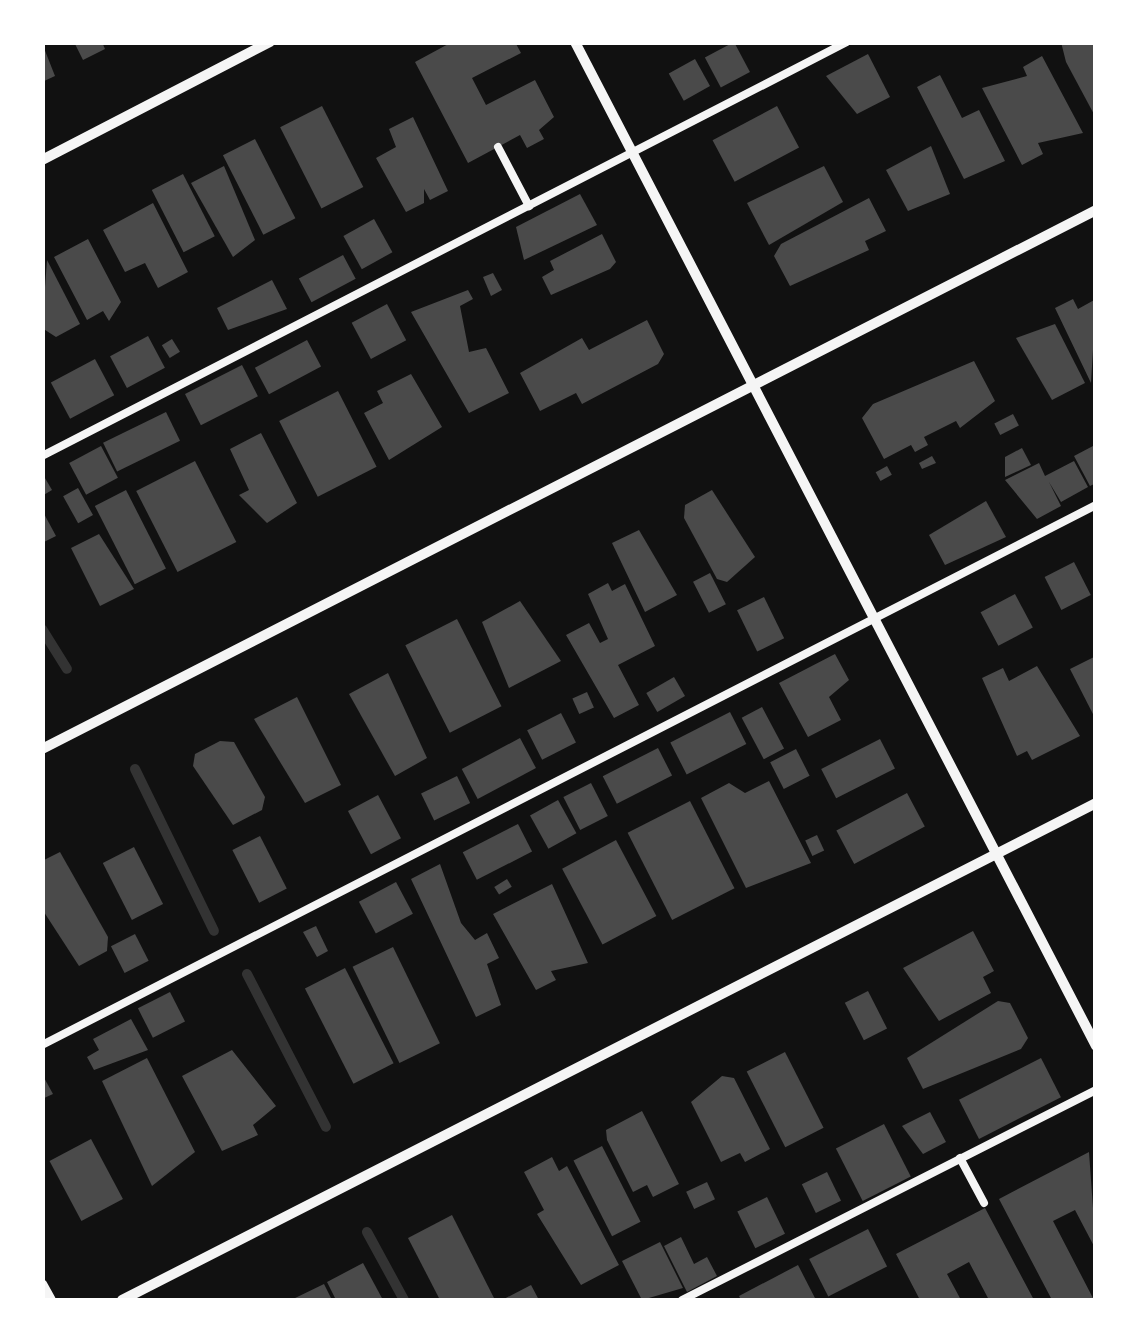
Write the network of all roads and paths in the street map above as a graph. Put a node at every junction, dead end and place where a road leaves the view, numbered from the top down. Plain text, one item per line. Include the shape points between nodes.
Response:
1 (270, 42) edge
2 (574, 42) edge
3 (848, 42) edge
4 (498, 147) dead end
5 (632, 153) junction
6 (42, 160) edge
7 (529, 206) junction
8 (1096, 210) edge
9 (753, 385) junction
10 (42, 456) edge
11 (1096, 505) edge
12 (874, 618) junction
13 (42, 750) edge
14 (1096, 803) edge
15 (996, 854) junction
16 (42, 1045) edge
17 (1096, 1046) edge
18 (1096, 1090) edge
19 (960, 1158) junction
20 (984, 1203) dead end
21 (42, 1284) edge
22 (51, 1300) edge
23 (122, 1300) edge
24 (682, 1300) edge

1 - 6 street
2 - 5 street
3 - 5 lane
4 - 7 lane
5 - 7 lane
5 - 9 street
7 - 10 lane
8 - 9 street
9 - 12 street
9 - 13 street
11 - 12 lane
12 - 15 street
12 - 16 lane
14 - 15 street
15 - 17 street
15 - 23 street
18 - 19 lane
19 - 20 lane
19 - 24 lane
21 - 22 street

